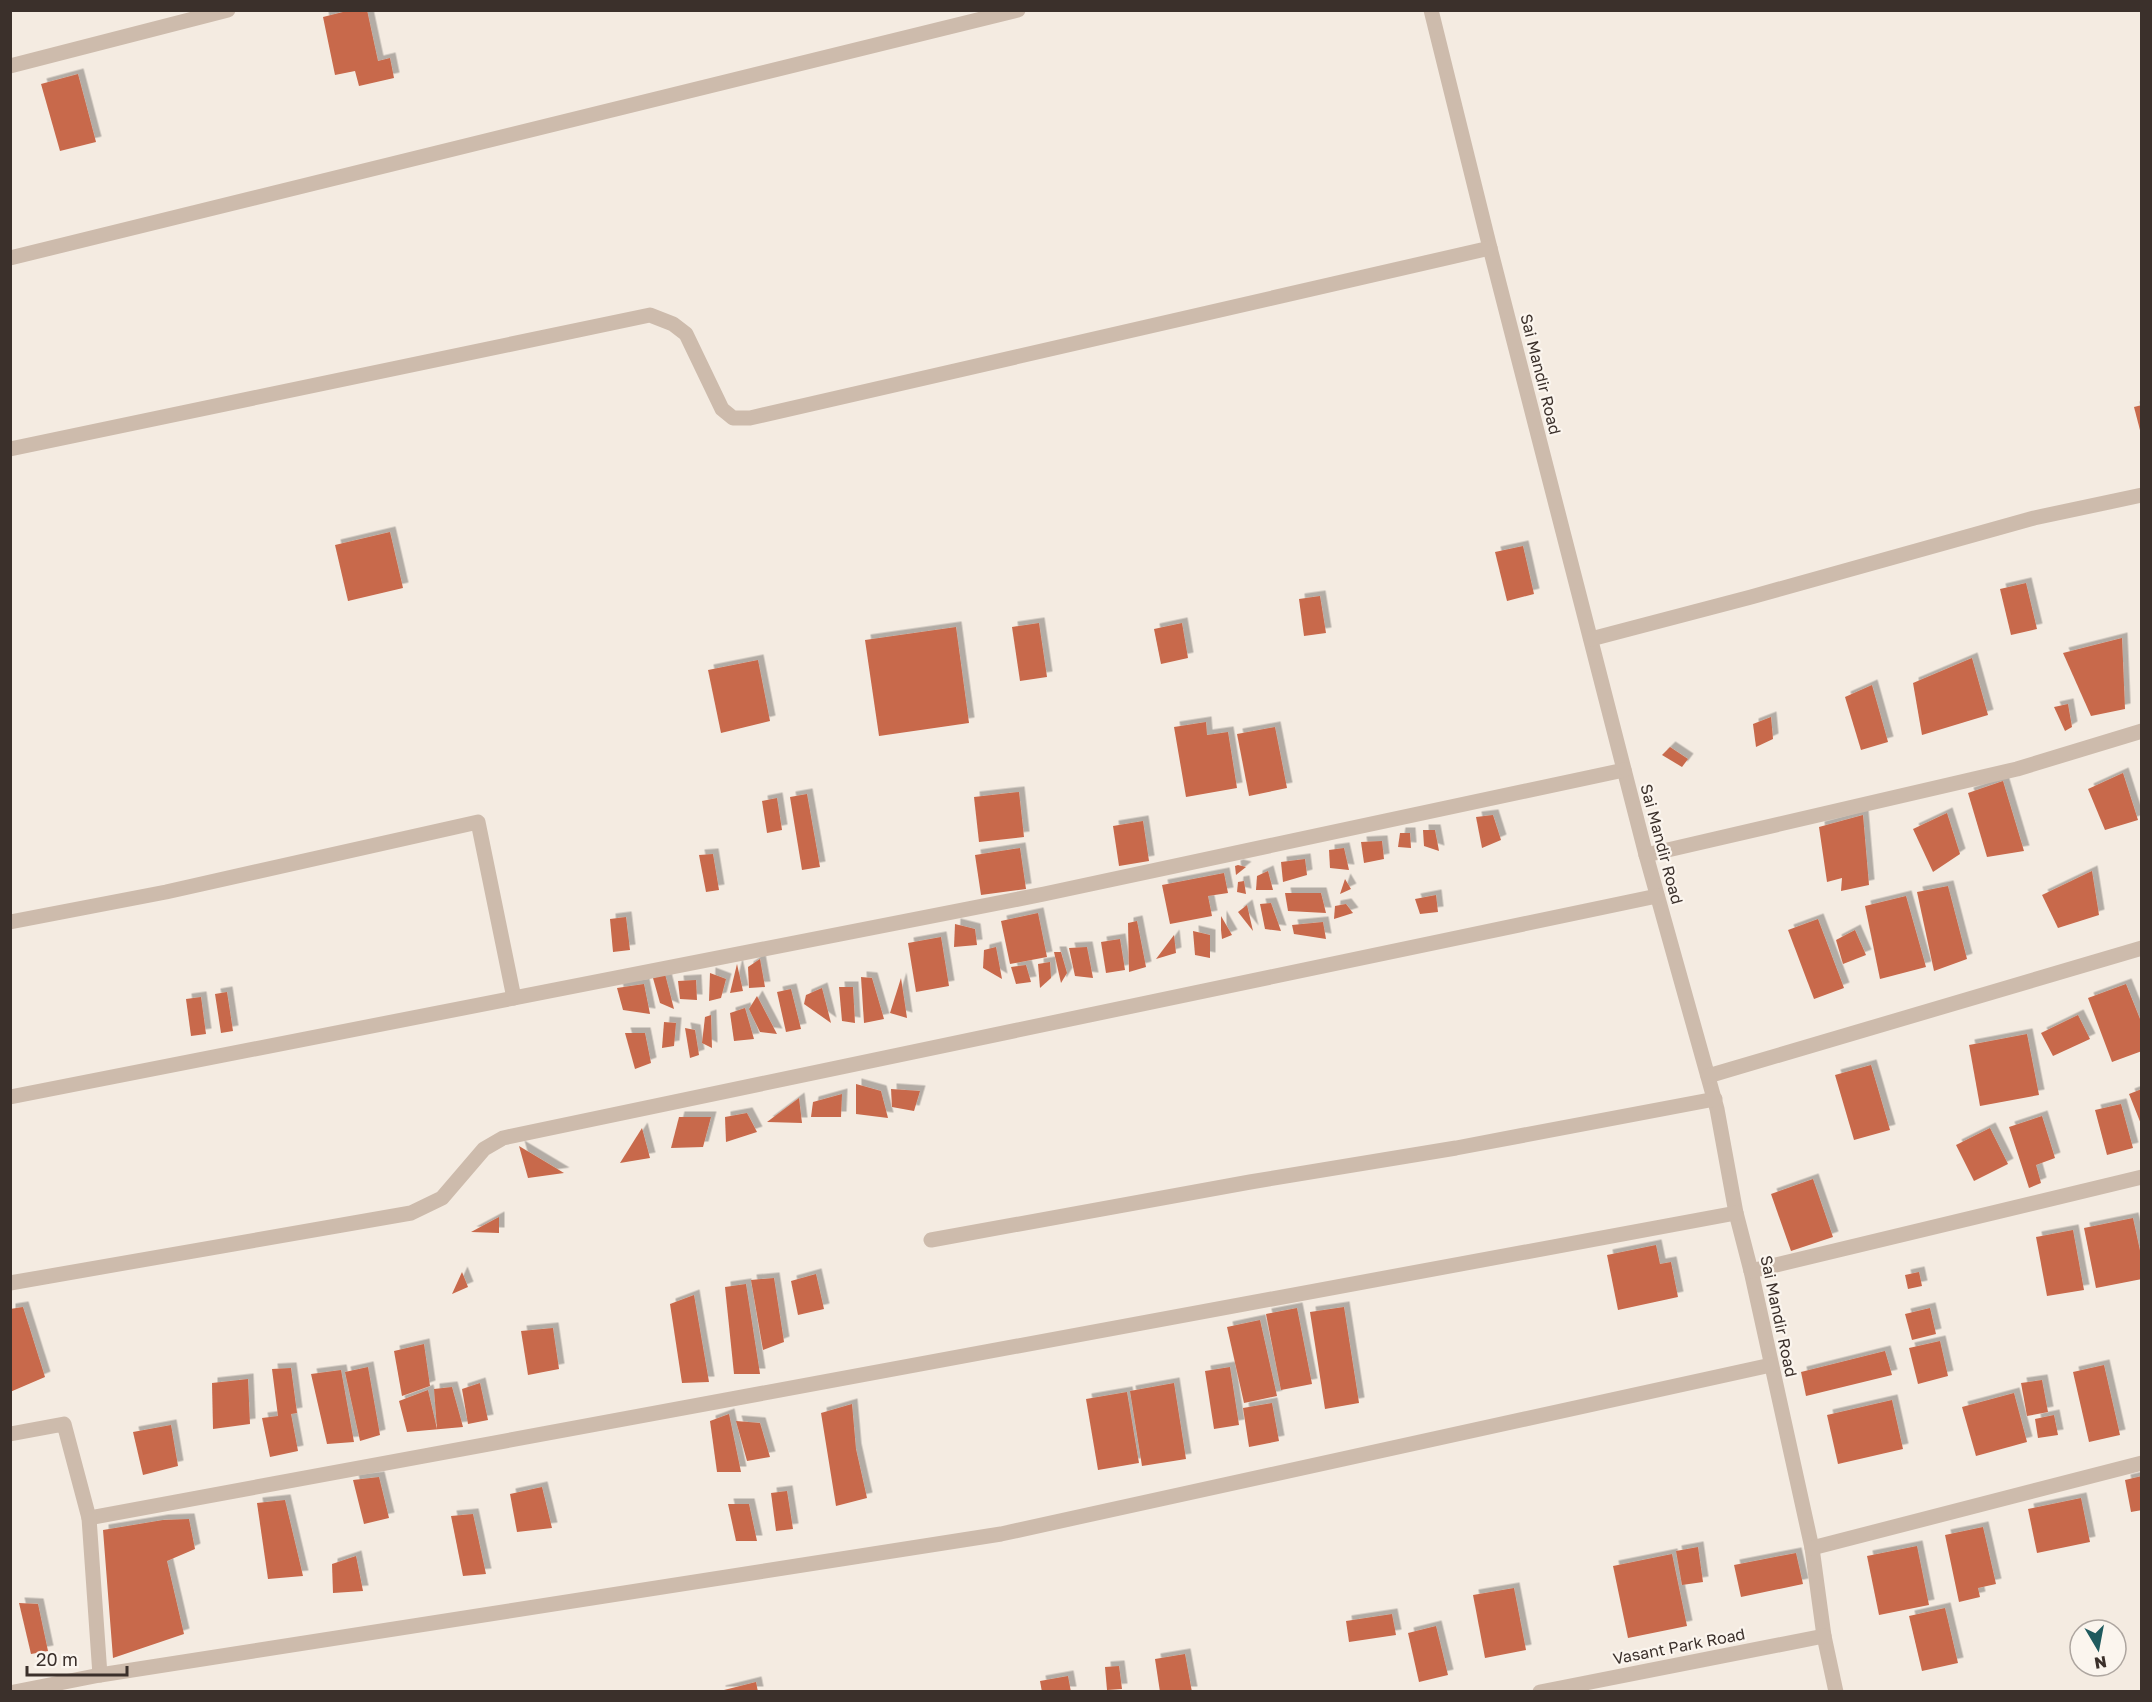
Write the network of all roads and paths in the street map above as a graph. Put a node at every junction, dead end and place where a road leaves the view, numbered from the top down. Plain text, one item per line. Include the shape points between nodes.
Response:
1 (1018, 10) edge
2 (1431, 10) edge
3 (222, 11) edge
4 (10, 66) edge
5 (1490, 248) junction
6 (10, 258) edge
7 (10, 449) edge
8 (2142, 495) edge
9 (1591, 639) junction
10 (2142, 731) edge
11 (1624, 770) junction
12 (1646, 855) junction
13 (1657, 896) junction
14 (10, 922) edge
15 (2142, 948) edge
16 (514, 998) junction
17 (1708, 1076) junction
18 (10, 1097) edge
19 (1714, 1099) junction
20 (2142, 1177) edge
21 (1736, 1213) junction
22 (931, 1240) dead end
23 (1751, 1271) junction
24 (10, 1283) edge
25 (1771, 1365) junction
26 (10, 1434) edge
27 (2142, 1463) edge
28 (89, 1518) junction
29 (1812, 1548) junction
30 (1824, 1636) junction
31 (100, 1675) junction
32 (14, 1692) edge
33 (1540, 1692) edge
34 (1836, 1692) edge

1 - 6 street
2 - 5 street, Sai Mandir Road
3 - 4 street
5 - 7 street via 750,418 733,418 722,409 686,334 650,315
5 - 9 street, Sai Mandir Road
8 - 9 street via 2034,518
9 - 11 street, Sai Mandir Road
10 - 12 street via 2017,769
11 - 12 street, Sai Mandir Road
11 - 16 street via 1044,894
12 - 13 street, Sai Mandir Road
13 - 17 street, Sai Mandir Road
13 - 24 street via 503,1138 484,1149 442,1198 411,1213
14 - 16 street via 166,892 477,822
15 - 17 street
16 - 18 street
17 - 19 street, Sai Mandir Road
19 - 21 street, Sai Mandir Road
19 - 22 street
20 - 23 street
21 - 23 street, Sai Mandir Road
21 - 28 street
23 - 25 street, Sai Mandir Road
25 - 29 street, Sai Mandir Road
25 - 31 street via 1001,1534
26 - 28 street via 64,1424
27 - 29 street
28 - 31 street
29 - 30 street, Sai Mandir Road
30 - 33 street, Vasant Park Road
30 - 34 street, Sai Mandir Road
31 - 32 street

